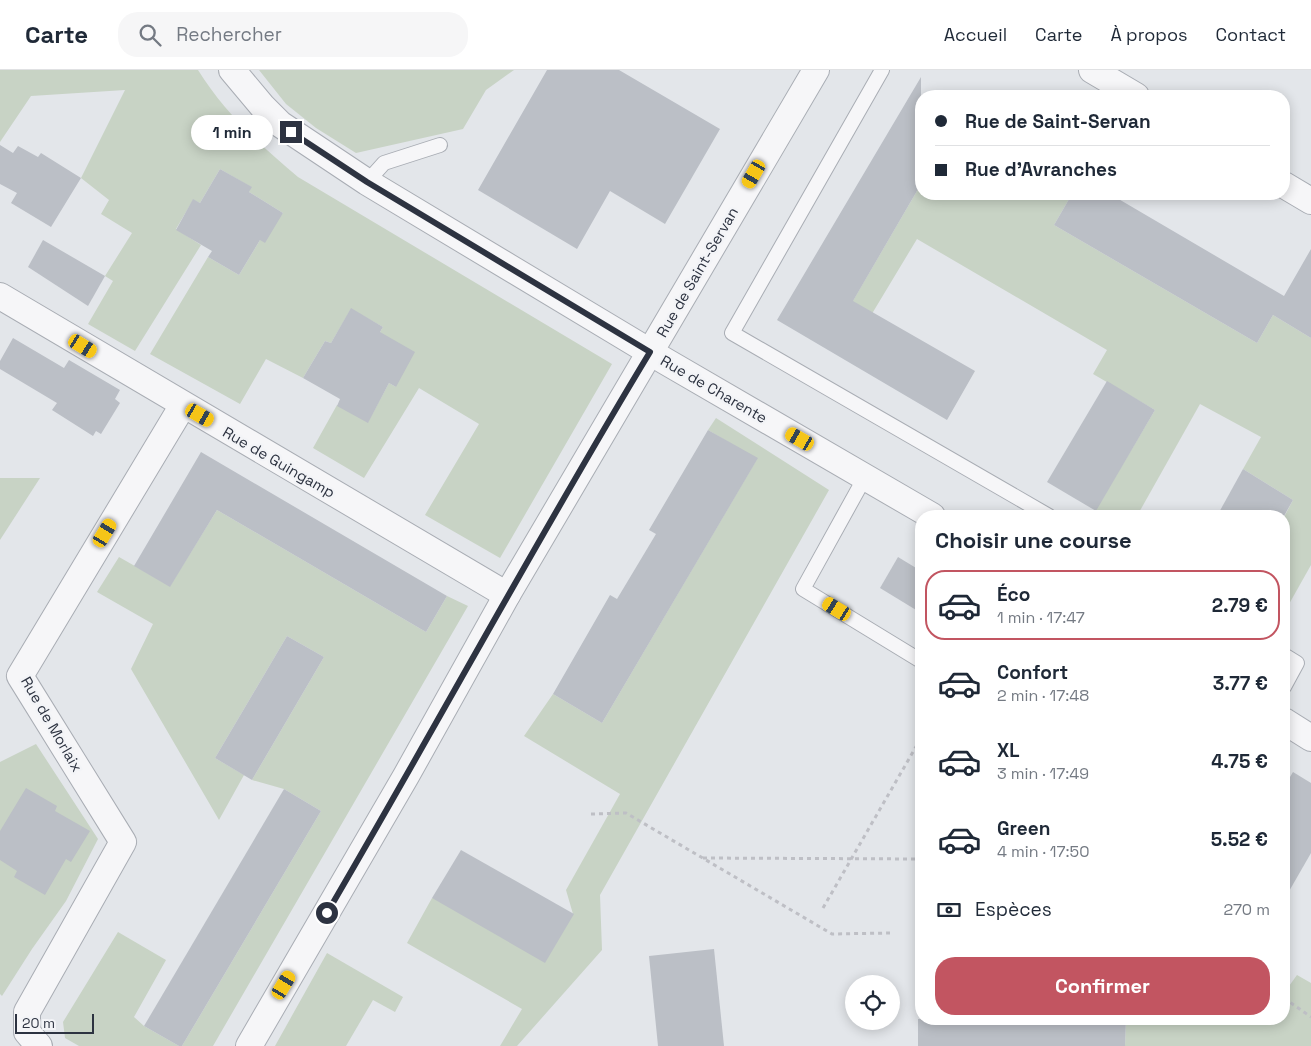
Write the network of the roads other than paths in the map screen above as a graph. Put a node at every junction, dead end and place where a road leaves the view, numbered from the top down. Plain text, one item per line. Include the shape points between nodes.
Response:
1 (232, 70) edge
2 (816, 70) edge
3 (882, 70) edge
4 (1092, 70) edge
5 (1126, 90) edge
6 (440, 145) dead end
7 (367, 182) junction
8 (1290, 188) edge
9 (1311, 201) edge
10 (0, 296) edge
11 (650, 352) junction
12 (182, 405) junction
13 (865, 477) junction
14 (922, 510) edge
15 (1039, 510) edge
16 (507, 596) junction
17 (915, 657) edge
18 (1290, 659) edge
19 (1290, 676) edge
20 (1290, 726) edge
21 (1311, 738) edge
22 (39, 1046) edge
23 (248, 1046) edge

1 - 7 street, Rue de Charente via 280,124
2 - 11 street, Rue de Saint-Servan
3 - 15 lane via 732,333
4 - 5 street
6 - 7 lane via 384,163
7 - 11 street, Rue de Charente
8 - 9 street
10 - 12 street, Rue de Guingamp
11 - 13 street, Rue de Charente
11 - 16 street, Rue de Saint-Servan
12 - 16 street, Rue de Guingamp
12 - 22 street, Rue de Morlaix via 20,676 124,842 27,1012 27,1032
13 - 14 street, Rue de Charente
13 - 17 lane via 804,589
16 - 23 street, Rue de Saint-Servan
18 - 19 lane via 1297,663
20 - 21 street

